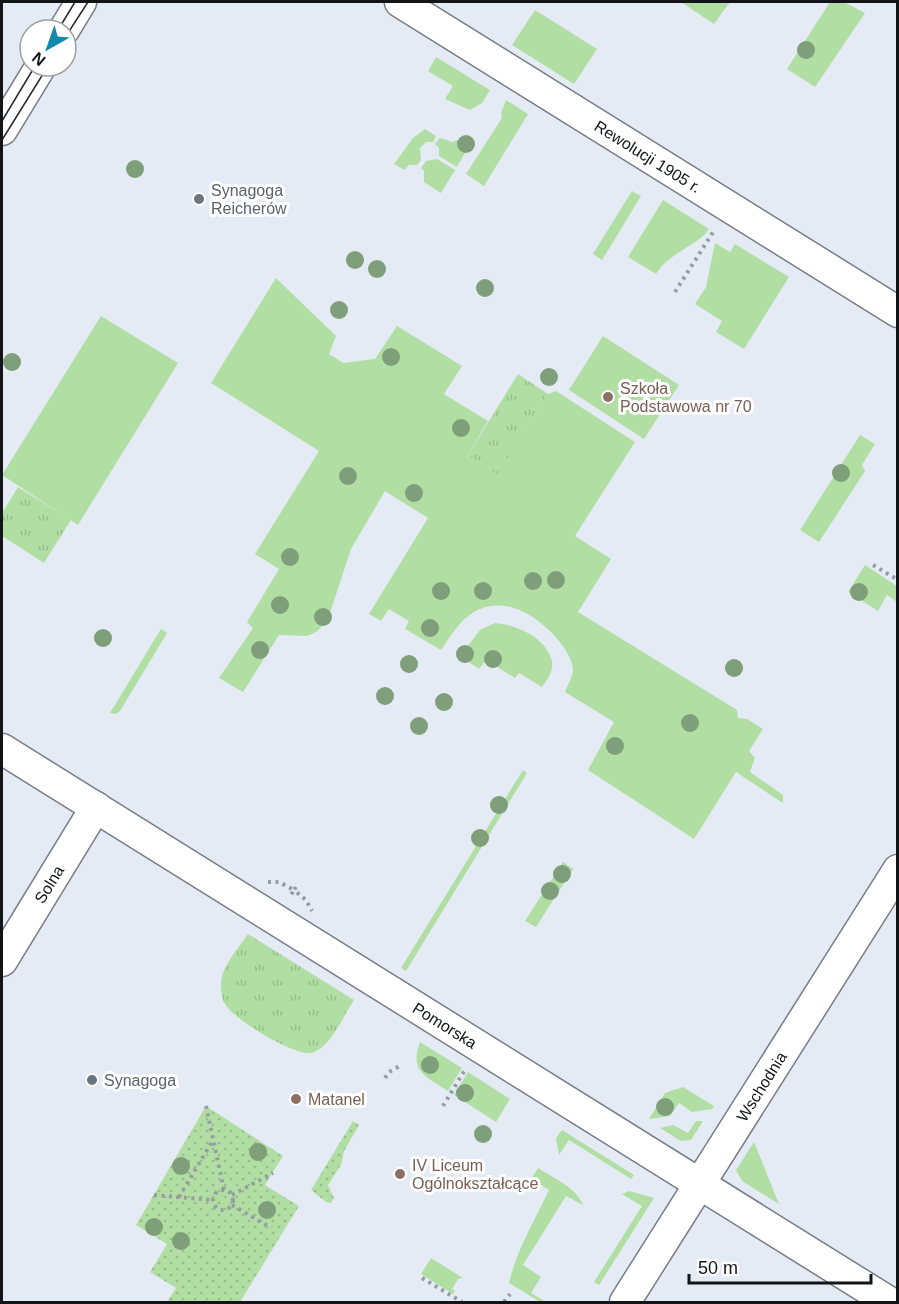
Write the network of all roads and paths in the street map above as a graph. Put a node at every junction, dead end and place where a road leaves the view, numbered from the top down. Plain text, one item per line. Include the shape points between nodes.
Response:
1 (81, 2) edge
2 (400, 2) edge
3 (71, 18) edge
4 (34, 78) edge
5 (2, 130) edge
6 (717, 226) dead end
7 (675, 292) dead end
8 (897, 312) edge
9 (873, 565) dead end
10 (897, 580) edge
11 (2, 749) edge
12 (96, 807) junction
13 (897, 870) edge
14 (262, 886) dead end
15 (295, 888) junction
16 (291, 896) dead end
17 (312, 916) dead end
18 (2, 961) edge
19 (402, 1065) dead end
20 (467, 1066) dead end
21 (385, 1078) dead end
22 (206, 1106) dead end
23 (443, 1106) dead end
24 (214, 1139) junction
25 (273, 1173) dead end
26 (700, 1185) junction
27 (224, 1190) junction
28 (154, 1195) dead end
29 (232, 1195) junction
30 (179, 1197) junction
31 (213, 1200) junction
32 (232, 1205) junction
33 (271, 1228) dead end
34 (422, 1278) dead end
35 (510, 1294) dead end
36 (460, 1302) edge
37 (504, 1302) edge
38 (625, 1302) edge
39 (889, 1302) edge

1 - 3 street
2 - 8 street, Rewolucji 1905 r.
4 - 5 street
6 - 7 path
9 - 10 path
11 - 12 street, Pomorska
12 - 18 street, Solna
12 - 26 street, Pomorska
13 - 26 street, Wschodnia
14 - 15 path via 271,881
15 - 16 path
15 - 17 path via 311,906
19 - 21 path
20 - 23 path
22 - 24 path
24 - 27 path
24 - 30 path
25 - 29 path
26 - 38 street, Wschodnia
26 - 39 street, Pomorska
27 - 29 path
27 - 31 path via 215,1194
28 - 30 path
29 - 32 path
30 - 31 path
31 - 32 path via 220,1210
32 - 33 path
34 - 36 path
35 - 37 path

